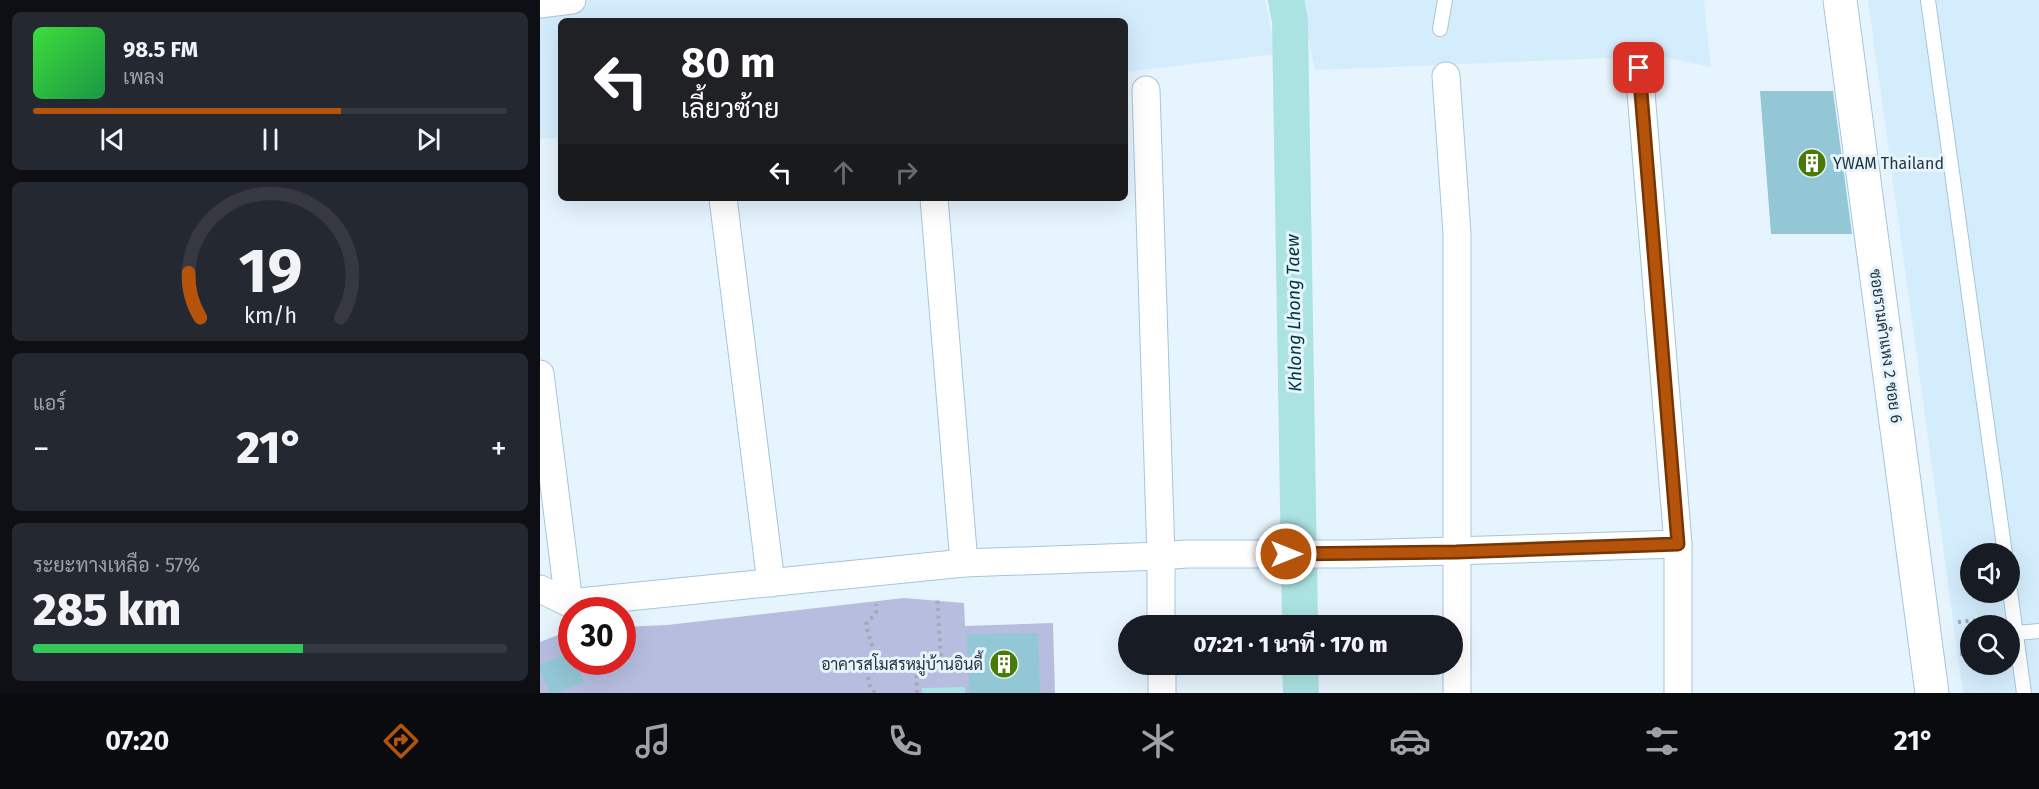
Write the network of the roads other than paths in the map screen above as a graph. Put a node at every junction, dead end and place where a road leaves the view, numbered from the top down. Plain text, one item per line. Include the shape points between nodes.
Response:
1 (572, 0) edge
2 (1445, 0) edge
3 (1840, 0) edge
4 (1928, 0) edge
5 (540, 4) edge
6 (1440, 29) dead end
7 (1639, 68) dead end
8 (1446, 76) dead end
9 (1146, 90) dead end
10 (723, 201) edge
11 (934, 201) edge
12 (540, 374) edge
13 (2003, 543) edge
14 (1678, 544) junction
15 (1456, 552) junction
16 (1161, 556) junction
17 (964, 563) junction
18 (771, 583) junction
19 (540, 589) edge
20 (567, 597) edge
21 (629, 597) edge
22 (558, 598) edge
23 (1161, 615) edge
24 (2039, 630) edge
25 (2020, 632) edge
26 (2020, 663) edge
27 (1162, 675) edge
28 (1162, 693) edge
29 (1457, 693) edge
30 (1678, 693) edge
31 (1932, 693) edge
32 (2024, 693) edge

1 - 5 street
2 - 6 lane
3 - 31 street, ซอยรามคำแหง 2 ซอย 6
4 - 13 lane
7 - 14 street
8 - 15 street via 1457,233
9 - 16 street
10 - 18 street
11 - 17 street
12 - 20 street
14 - 15 street
14 - 30 street
15 - 16 street
15 - 29 street
16 - 17 street
16 - 23 street
17 - 18 street
18 - 21 street
19 - 22 street
24 - 25 lane
26 - 32 lane
27 - 28 street

